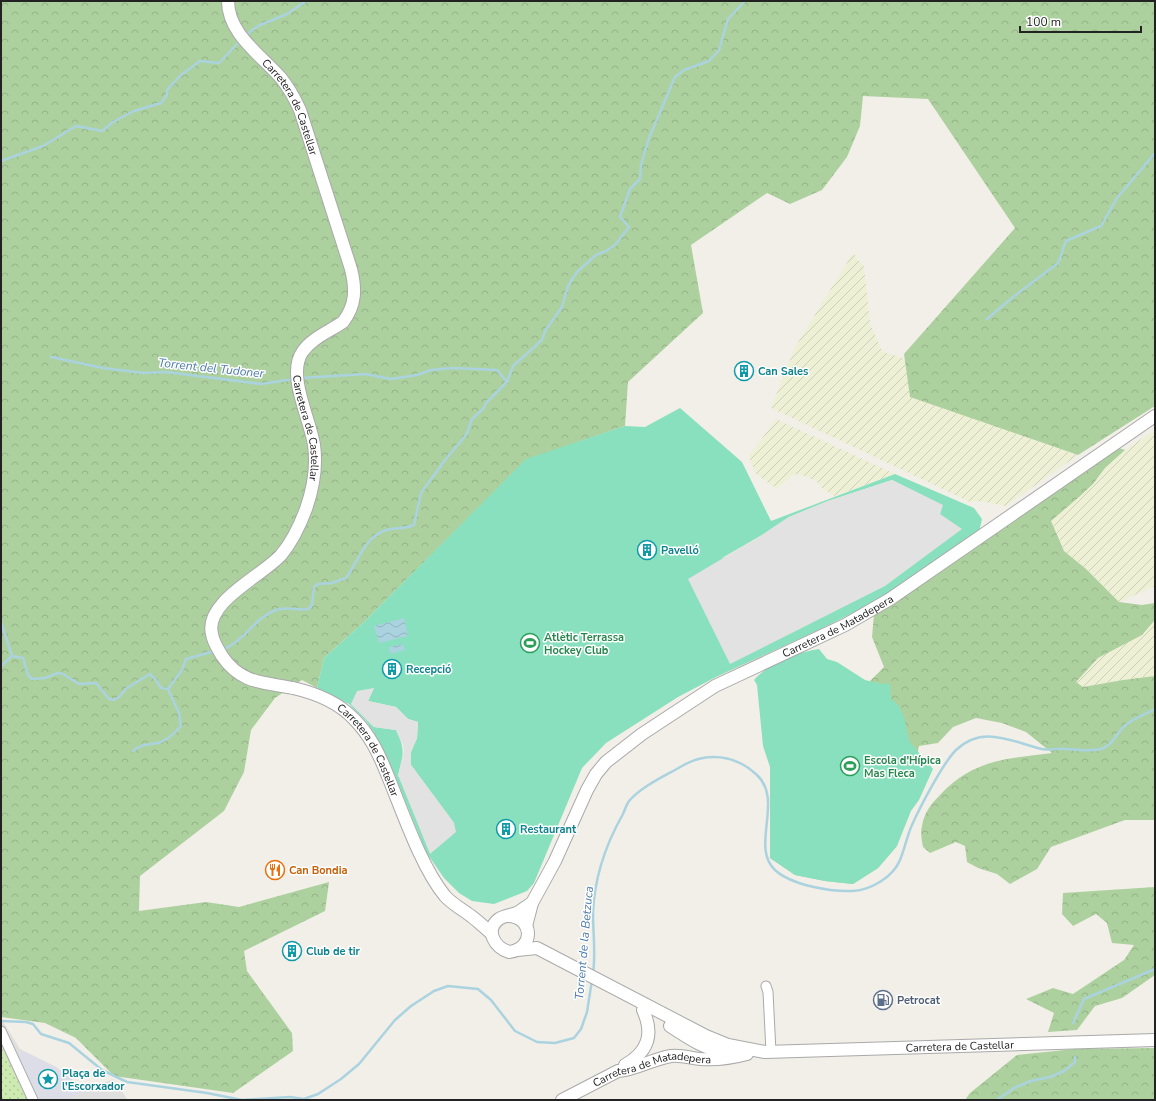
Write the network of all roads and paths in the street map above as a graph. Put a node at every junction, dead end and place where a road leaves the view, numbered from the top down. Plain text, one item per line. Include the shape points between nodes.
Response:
1 (228, 1) edge
2 (1155, 416) edge
3 (532, 903) junction
4 (471, 916) junction
5 (503, 917) junction
6 (527, 931) junction
7 (492, 934) junction
8 (517, 950) junction
9 (541, 950) junction
10 (766, 986) dead end
11 (639, 1005) junction
12 (665, 1016) junction
13 (2, 1033) edge
14 (1155, 1040) edge
15 (697, 1042) junction
16 (768, 1052) junction
17 (747, 1054) junction
18 (680, 1055) junction
19 (618, 1071) junction
20 (33, 1100) edge
21 (562, 1100) edge

1 - 4 street, Carretera de Castellar via 230,20 289,89 300,110 355,283 353,303 347,317 303,351 297,364 297,377 314,446 314,472 307,506 295,534 282,554 217,608 212,618 211,634 226,661 241,676 324,698 362,726 376,748 412,834 436,882 445,897
2 - 3 street, Carretera de Matadepera via 890,599 845,625 715,686 618,752 596,774 555,862
3 - 5 street via 518,912
3 - 6 street, Carretera de Matadepera
4 - 5 street
4 - 7 street, Carretera de Castellar
5 - 6 street via 518,918
5 - 7 street via 493,928
6 - 8 street via 526,943
6 - 9 street
7 - 8 street via 493,941 502,950
8 - 9 street
9 - 11 street
10 - 16 street
11 - 12 street, Carretera de Castellar via 642,1003
11 - 15 street, Carretera de Castellar
11 - 19 street via 648,1024 646,1042 635,1059
12 - 15 street via 691,1034
12 - 16 street, Carretera de Castellar via 717,1041
13 - 20 street
14 - 16 street, Carretera de Castellar
15 - 17 street, Carretera de Castellar via 718,1051
15 - 18 street via 690,1051
16 - 17 street, Carretera de Castellar
17 - 18 street, Carretera de Matadepera via 733,1058 702,1059
18 - 19 street, Carretera de Matadepera via 660,1058
19 - 21 street, Carretera de Matadepera

